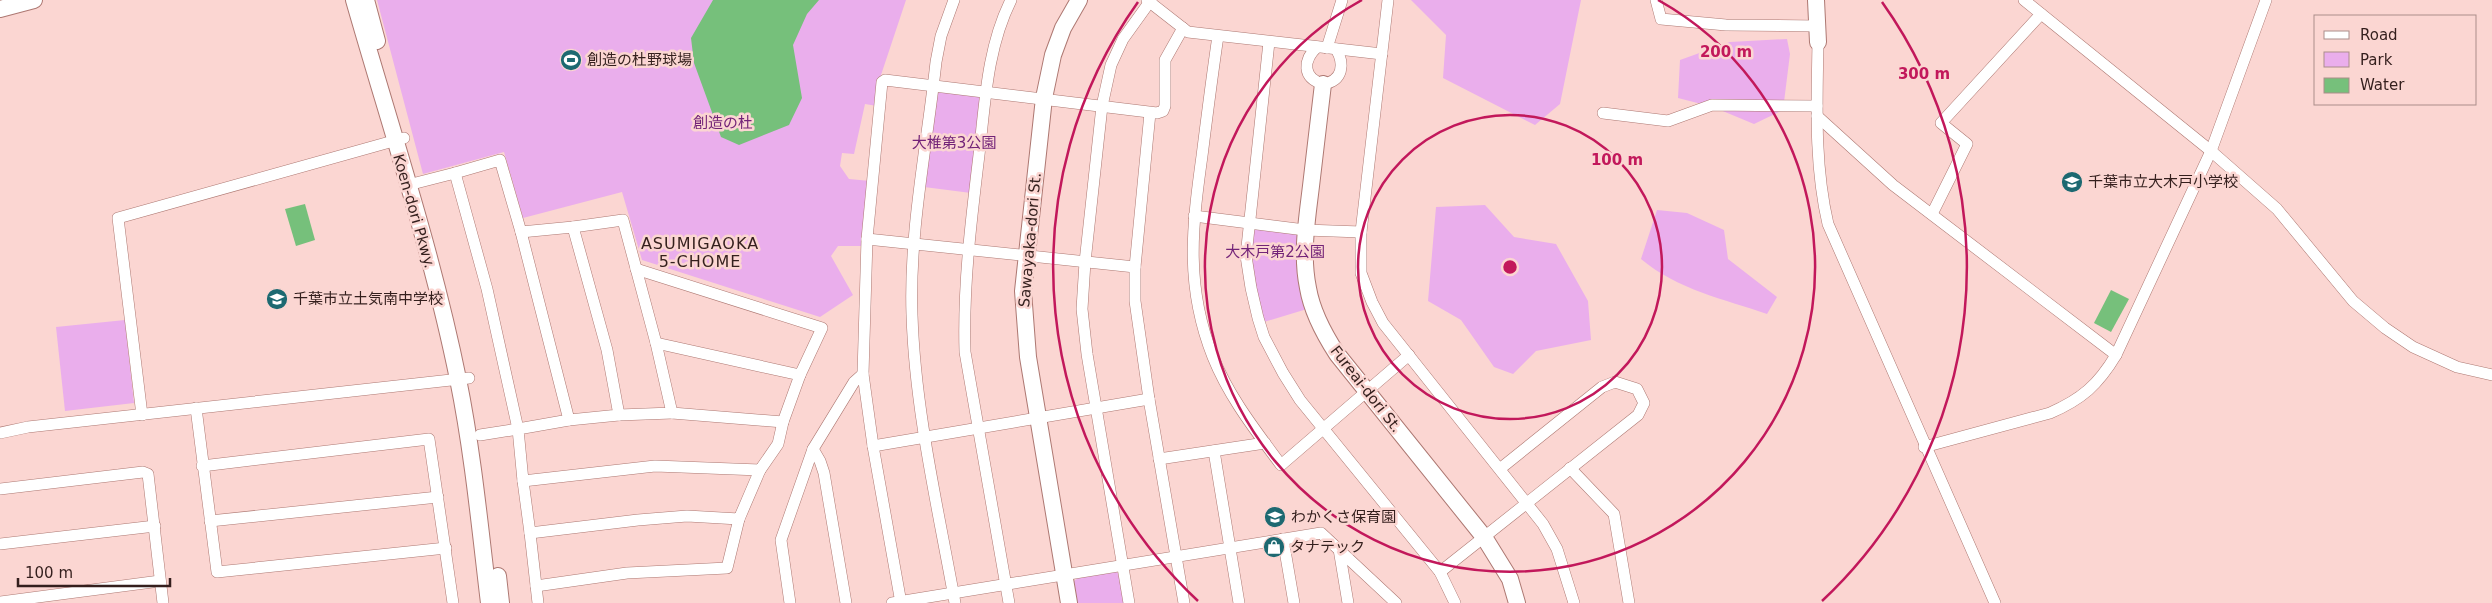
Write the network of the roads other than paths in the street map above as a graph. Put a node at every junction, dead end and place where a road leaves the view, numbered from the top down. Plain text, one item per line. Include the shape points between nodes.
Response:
1 (34, 0) edge
2 (354, 0) edge
3 (366, 0) edge
4 (954, 0) edge
5 (1011, 0) edge
6 (1079, 0) edge
7 (1342, 0) edge
8 (1388, 0) edge
9 (1656, 0) edge
10 (1816, 0) edge
11 (2024, 0) edge
12 (2266, 0) edge
13 (1149, 1) edge
14 (10, 4) edge
15 (2041, 14) junction
16 (1183, 28) junction
17 (1817, 34) junction
18 (1218, 36) junction
19 (1269, 42) junction
20 (1327, 48) junction
21 (1382, 54) junction
22 (1323, 84) junction
23 (933, 86) junction
24 (986, 93) junction
25 (1044, 98) junction
26 (1102, 106) junction
27 (1817, 111) junction
28 (1150, 113) junction
29 (1603, 113) dead end
30 (399, 140) junction
31 (2211, 151) junction
32 (455, 173) junction
33 (413, 184) junction
34 (1932, 214) junction
35 (1194, 216) junction
36 (1249, 222) junction
37 (573, 227) junction
38 (1306, 230) junction
39 (521, 232) junction
40 (1361, 232) junction
41 (867, 239) junction
42 (914, 244) junction
43 (968, 250) junction
44 (1026, 256) junction
45 (1085, 262) junction
46 (1135, 267) junction
47 (636, 269) junction
48 (656, 343) junction
49 (1410, 355) junction
50 (2116, 355) junction
51 (863, 374) junction
52 (800, 375) junction
53 (2492, 375) edge
54 (463, 378) junction
55 (1366, 392) junction
56 (1149, 400) junction
57 (196, 408) junction
58 (1096, 408) junction
59 (672, 413) junction
60 (142, 415) junction
61 (620, 415) junction
62 (1039, 418) junction
63 (568, 420) junction
64 (783, 422) junction
65 (979, 428) junction
66 (1324, 428) junction
67 (518, 429) junction
68 (0, 433) edge
69 (480, 436) junction
70 (926, 437) junction
71 (1265, 443) junction
72 (873, 446) junction
73 (1924, 447) junction
74 (812, 449) junction
75 (1214, 451) junction
76 (1159, 459) junction
77 (202, 466) junction
78 (1501, 468) junction
79 (1570, 468) junction
80 (760, 470) junction
81 (523, 481) junction
82 (0, 489) edge
83 (438, 497) junction
84 (1528, 503) junction
85 (739, 519) junction
86 (210, 521) junction
87 (155, 526) junction
88 (530, 533) junction
89 (1484, 537) junction
90 (1283, 539) junction
91 (0, 544) edge
92 (446, 548) junction
93 (1230, 548) junction
94 (1339, 550) junction
95 (1176, 557) junction
96 (1122, 565) junction
97 (1440, 572) junction
98 (1065, 575) junction
99 (160, 581) junction
100 (1006, 584) junction
101 (536, 586) junction
102 (954, 598) edge
103 (0, 602) edge
104 (163, 603) edge
105 (453, 603) edge
106 (490, 603) edge
107 (501, 603) edge
108 (538, 603) edge
109 (790, 603) edge
110 (846, 603) edge
111 (898, 603) edge
112 (1009, 603) edge
113 (1069, 603) edge
114 (1129, 603) edge
115 (1184, 603) edge
116 (1239, 603) edge
117 (1294, 603) edge
118 (1348, 603) edge
119 (1396, 603) edge
120 (1455, 603) edge
121 (1517, 603) edge
122 (1574, 603) edge
123 (1629, 603) edge
124 (1995, 603) edge

1 - 14 street
2 - 30 street, Koen-dori Pkwy.
3 - 30 street, Koen-dori Pkwy.
4 - 23 street via 941,36
5 - 24 street via 994,46
6 - 25 street, Sawayaka-dori St. via 1053,55
7 - 20 street
8 - 21 street
9 - 17 street via 1661,19
10 - 17 street
11 - 15 street
12 - 31 street
13 - 16 street
13 - 26 street via 1123,39 1111,65
15 - 31 street
15 - 34 street via 1941,123 1967,144
16 - 18 street via 1188,32
16 - 28 street via 1165,60 1165,106 1163,111
17 - 27 street
18 - 19 street
18 - 35 street
19 - 20 street
19 - 36 street
20 - 21 street
20 - 22 street via 1342,63 1336,79
20 - 22 street via 1306,61 1310,76
21 - 40 street
22 - 38 street, Fureai-dori St.
23 - 24 street
23 - 41 street via 882,82
23 - 42 street
24 - 25 street
24 - 43 street
25 - 26 street
25 - 44 street, Sawayaka-dori St.
26 - 28 street
26 - 45 street
27 - 29 street via 1712,105 1668,121
27 - 34 street via 1893,185
27 - 73 street via 1821,194 1828,224
28 - 46 street
30 - 33 street, Koen-dori Pkwy.
30 - 60 street via 118,218
31 - 50 street
31 - 53 street via 2277,209 2353,301 2385,328 2456,367
32 - 33 street
32 - 39 street via 500,160
32 - 67 street via 487,289
33 - 54 street, Koen-dori Pkwy. via 446,281
34 - 50 street
35 - 36 street
35 - 71 street via 1194,288 1205,333 1230,392
36 - 38 street
36 - 66 street via 1246,256 1264,337 1300,400
37 - 39 street
37 - 47 street via 624,220
37 - 61 street
38 - 40 street
38 - 55 street, Fureai-dori St. via 1304,263 1315,313 1324,334
39 - 63 street
40 - 49 street via 1361,273 1372,302 1383,323
41 - 42 street
41 - 51 street
42 - 43 street
42 - 70 street via 915,368
43 - 44 street
43 - 65 street via 965,352
44 - 45 street
44 - 62 street, Sawayaka-dori St. via 1024,325
45 - 46 street
45 - 58 street via 1082,310
46 - 56 street via 1136,309
47 - 48 street
47 - 52 street via 822,328
48 - 52 street
48 - 59 street
49 - 55 street
49 - 78 street
50 - 73 street via 2103,377 2069,405
51 - 72 street
51 - 74 street via 854,382
52 - 64 street
54 - 57 street
54 - 69 street, Koen-dori Pkwy.
54 - 106 street, Koen-dori Pkwy.
55 - 66 street
55 - 89 street, Fureai-dori St.
56 - 58 street
56 - 76 street
57 - 60 street
57 - 77 street
58 - 62 street
58 - 96 street
59 - 61 street
59 - 64 street
60 - 68 street
61 - 63 street
62 - 65 street
62 - 98 street, Sawayaka-dori St.
63 - 67 street
64 - 80 street via 778,444
65 - 70 street
65 - 100 street
66 - 71 street via 1282,465
66 - 97 street
67 - 69 street
67 - 81 street
69 - 107 street, Koen-dori Pkwy.
70 - 72 street
70 - 102 street
71 - 75 street
72 - 111 street
73 - 124 street
74 - 109 street via 780,545
74 - 110 street via 824,473
75 - 76 street
75 - 93 street
76 - 95 street
77 - 83 street via 430,439
77 - 86 street
78 - 79 street via 1602,386 1615,382 1637,389 1644,403 1638,415
78 - 84 street
79 - 84 street
79 - 123 street via 1614,514
80 - 81 street via 655,466
80 - 85 street
81 - 88 street
82 - 87 street via 143,472 150,480
83 - 86 street
83 - 92 street
84 - 89 street
84 - 122 street via 1558,549
85 - 88 street via 677,517
85 - 101 street via 727,568 627,573
86 - 92 street via 217,572
87 - 91 street
87 - 99 street
88 - 101 street
89 - 97 street
89 - 121 street, Fureai-dori St. via 1510,579
90 - 93 street
90 - 94 street via 1321,533
90 - 117 street
92 - 105 street
93 - 95 street
93 - 116 street
94 - 118 street
94 - 119 street
95 - 96 street
95 - 115 street
96 - 98 street
96 - 114 street
97 - 120 street
98 - 100 street
98 - 113 street, Sawayaka-dori St.
99 - 103 street
99 - 104 street
100 - 102 street
100 - 112 street
101 - 108 street
102 - 111 street

